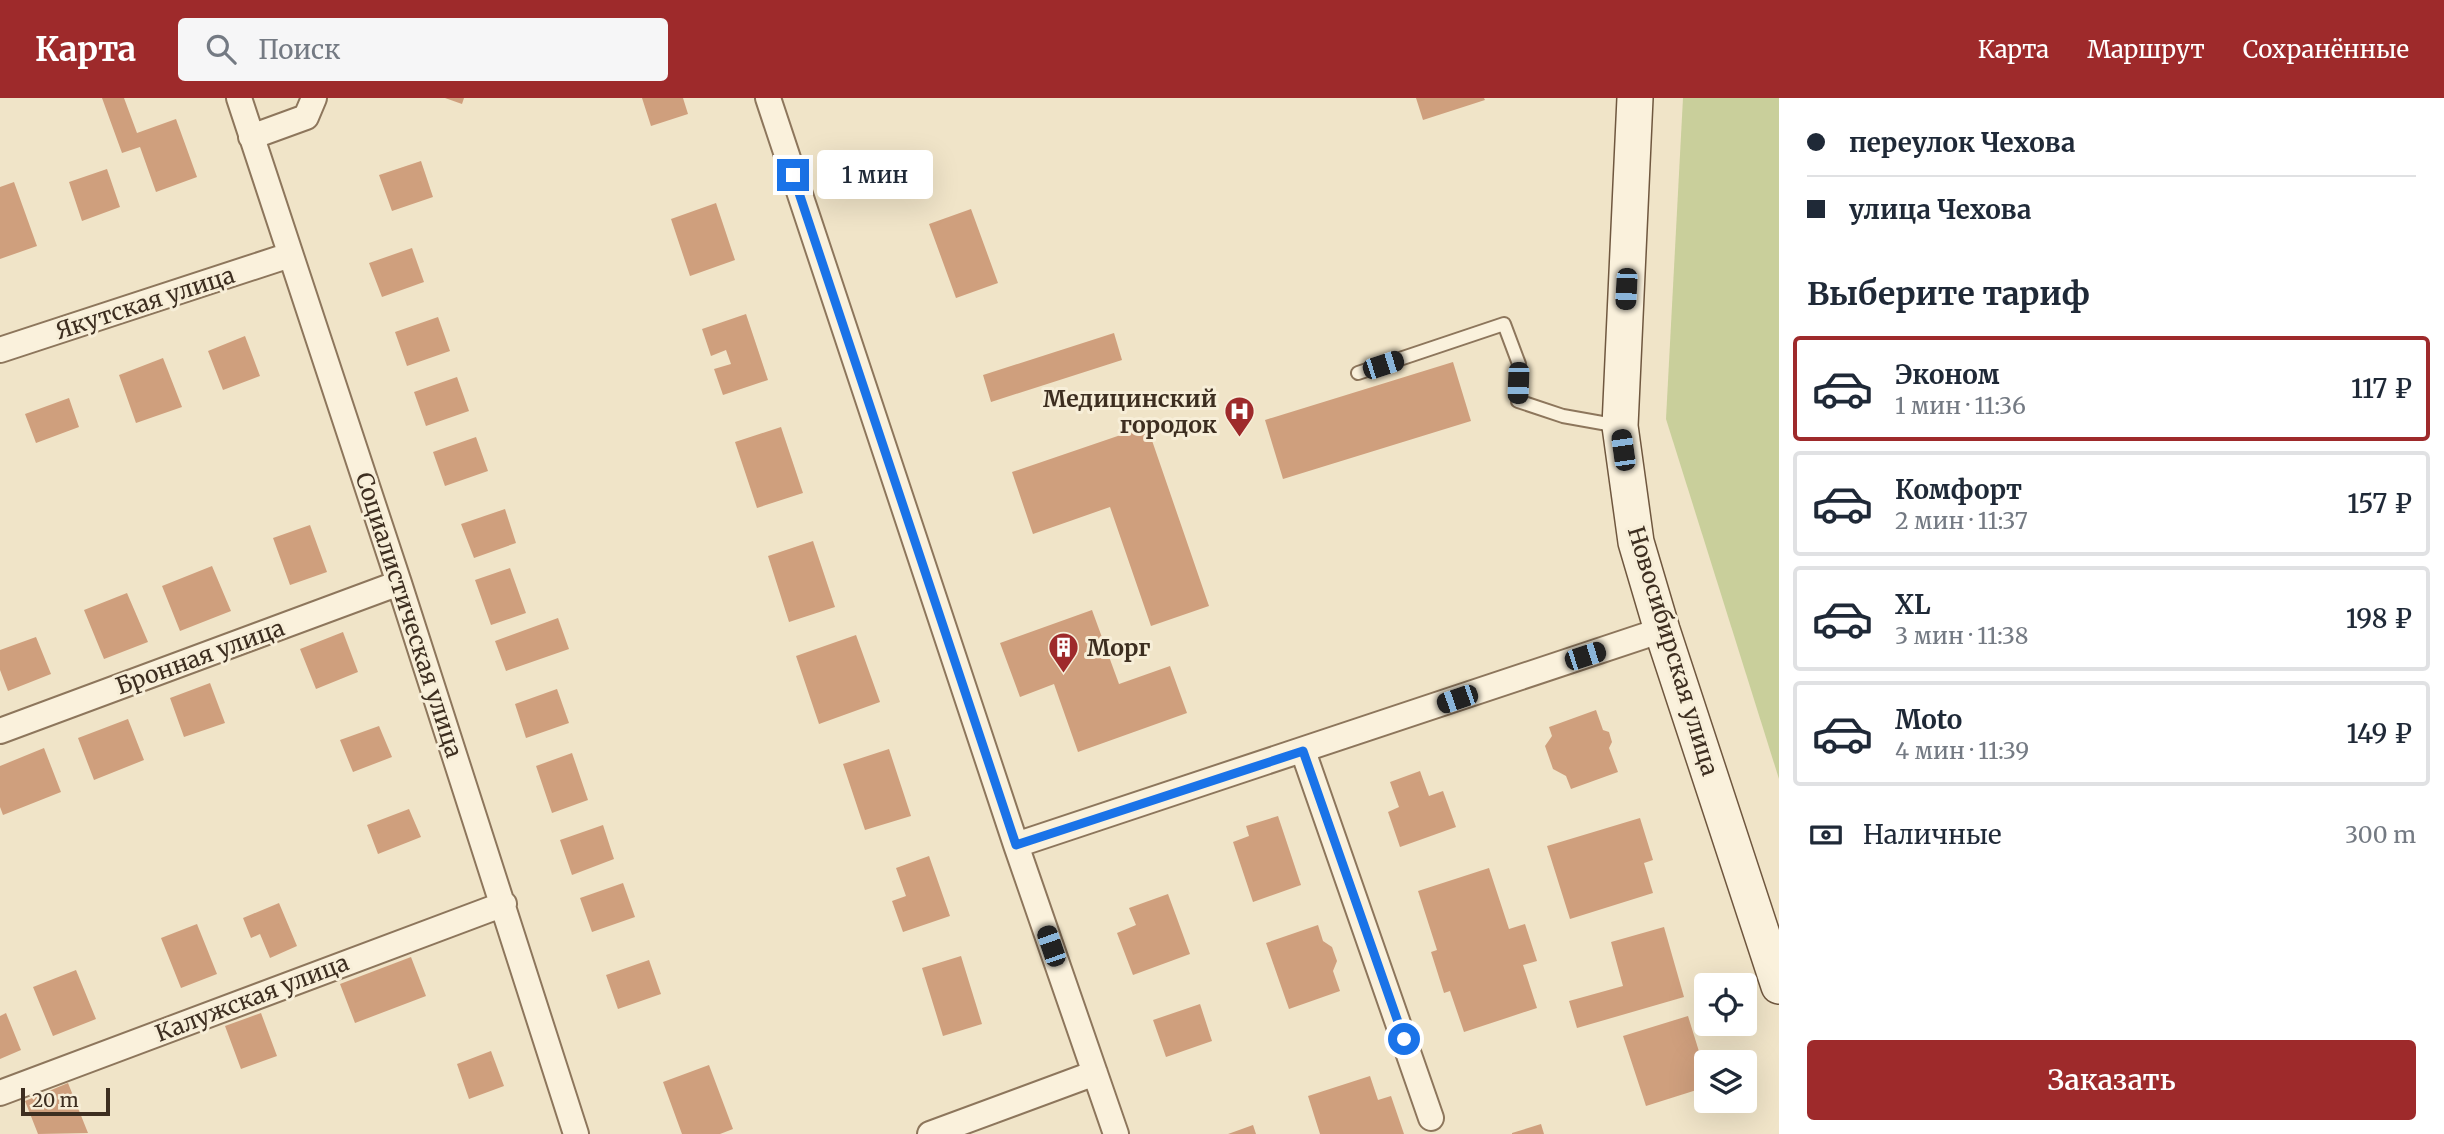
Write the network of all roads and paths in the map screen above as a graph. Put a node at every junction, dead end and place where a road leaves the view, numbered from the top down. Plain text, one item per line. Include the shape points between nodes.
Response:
1 (239, 98) edge
2 (314, 98) edge
3 (768, 98) edge
4 (1636, 98) edge
5 (251, 136) junction
6 (289, 255) junction
7 (0, 350) edge
8 (1358, 373) dead end
9 (1620, 426) junction
10 (399, 583) junction
11 (1662, 630) junction
12 (0, 731) edge
13 (1303, 751) junction
14 (1016, 845) junction
15 (504, 904) junction
16 (1779, 986) edge
17 (1095, 1073) junction
18 (0, 1093) edge
19 (1431, 1118) dead end
20 (576, 1134) edge
21 (930, 1134) edge
22 (1116, 1134) edge

1 - 5 street, Социалистическая улица
2 - 5 street via 306,117
3 - 14 street
4 - 9 main road, Новосибирская улица
5 - 6 street, Социалистическая улица
6 - 7 street, Якутская улица
6 - 10 street, Социалистическая улица
8 - 9 lane via 1504,324 1519,364 1518,401 1563,416
9 - 11 main road, Новосибирская улица via 1636,542
10 - 12 street, Бронная улица
10 - 15 street, Социалистическая улица
11 - 13 street
11 - 16 main road, Новосибирская улица
13 - 14 street
13 - 19 street
14 - 17 street
15 - 18 street, Калужская улица
15 - 20 street, Социалистическая улица
17 - 21 street
17 - 22 street

